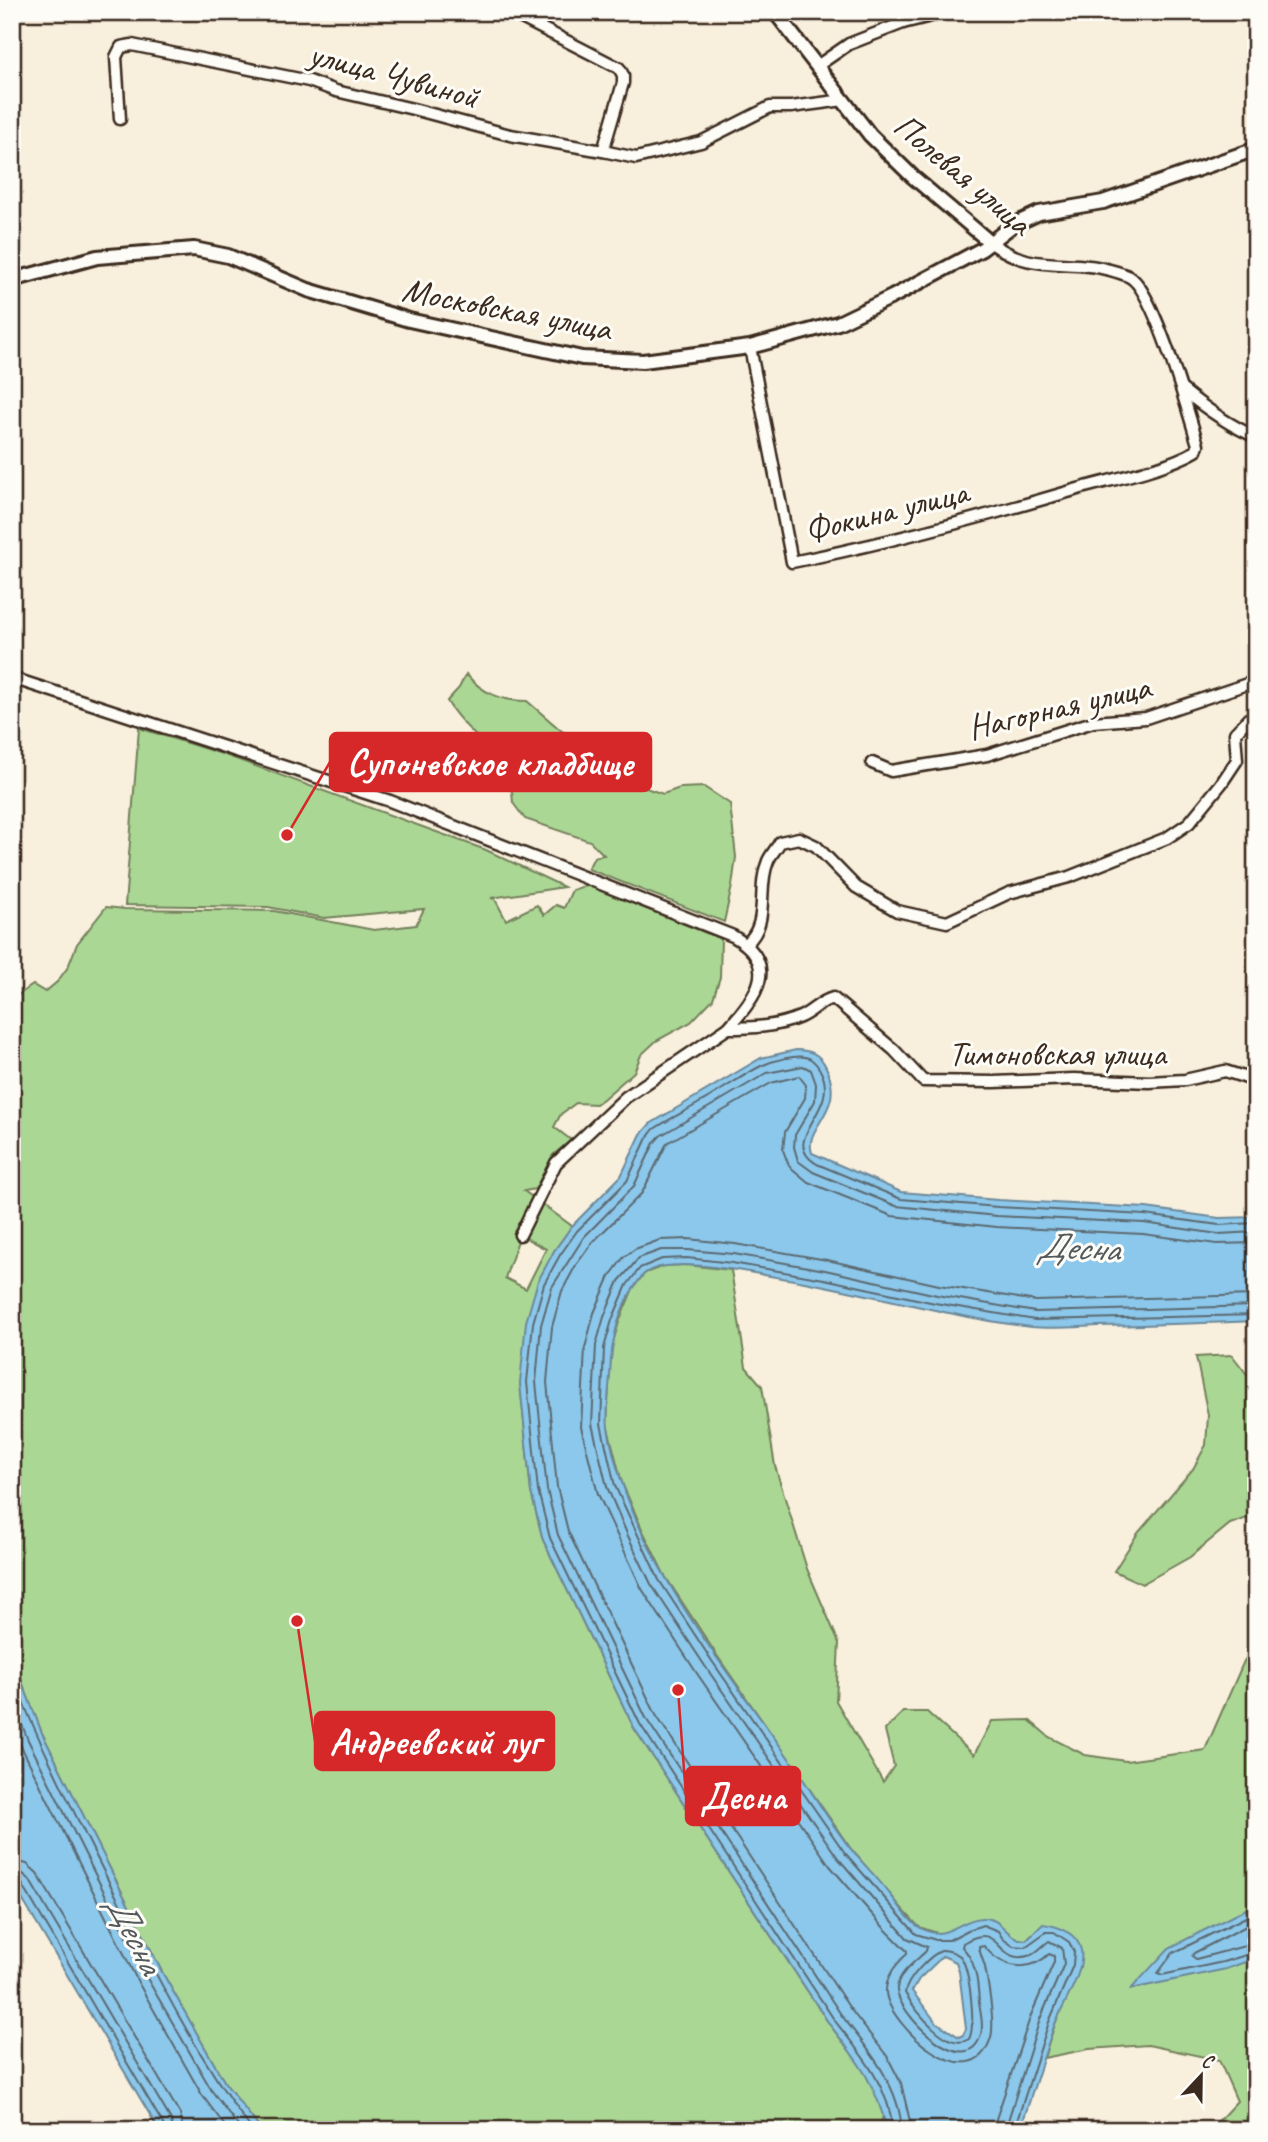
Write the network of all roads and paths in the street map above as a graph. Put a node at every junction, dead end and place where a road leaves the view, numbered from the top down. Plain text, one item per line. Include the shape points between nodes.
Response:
1 (510, 12) edge
2 (775, 12) edge
3 (947, 12) edge
4 (903, 18) edge
5 (817, 66) junction
6 (844, 100) junction
7 (120, 119) dead end
8 (604, 146) junction
9 (1256, 149) edge
10 (991, 243) junction
11 (12, 280) edge
12 (750, 347) junction
13 (1182, 390) junction
14 (1256, 437) edge
15 (1198, 445) joint
16 (12, 678) edge
17 (1256, 681) edge
18 (1256, 716) edge
19 (872, 763) dead end
20 (746, 944) junction
21 (728, 1028) junction
22 (1256, 1081) edge
23 (520, 1235) dead end

1 - 8 street via 619,68 623,83
2 - 5 street, Полевая улица
3 - 4 street
4 - 5 street via 849,44
5 - 6 street, Полевая улица
6 - 8 street, улица Чувиной via 770,107 701,142 636,158
6 - 10 street, Полевая улица via 870,135 913,177
7 - 8 street, улица Чувиной via 116,57 121,47 132,45 309,81 336,92 510,135
9 - 10 street, Московская улица via 1103,202 1039,213 1013,225
10 - 12 street, Московская улица via 838,323
10 - 13 street, Полевая улица via 1019,260 1092,267 1130,277 1145,292
11 - 12 street, Московская улица via 97,257 194,249 228,256 355,306 582,358 643,361
12 - 15 street, Фокина улица via 792,562 876,545 1100,483 1189,456
13 - 14 street via 1232,427
13 - 15 street, Полевая улица
16 - 20 street via 390,801
17 - 19 street, Нагорная улица via 1146,718 1093,722 987,755 891,771
18 - 20 street via 1235,733 1237,760 1222,784 1189,823 1167,838 1069,877 1009,892 947,922 897,911 856,887 817,846 799,838 780,842 768,861 757,935
20 - 21 street via 760,962 760,974 750,1001
21 - 22 street, Тимоновская улица via 760,1027 800,1017 833,998 923,1081 1149,1082 1225,1071
21 - 23 street via 626,1097 556,1163

